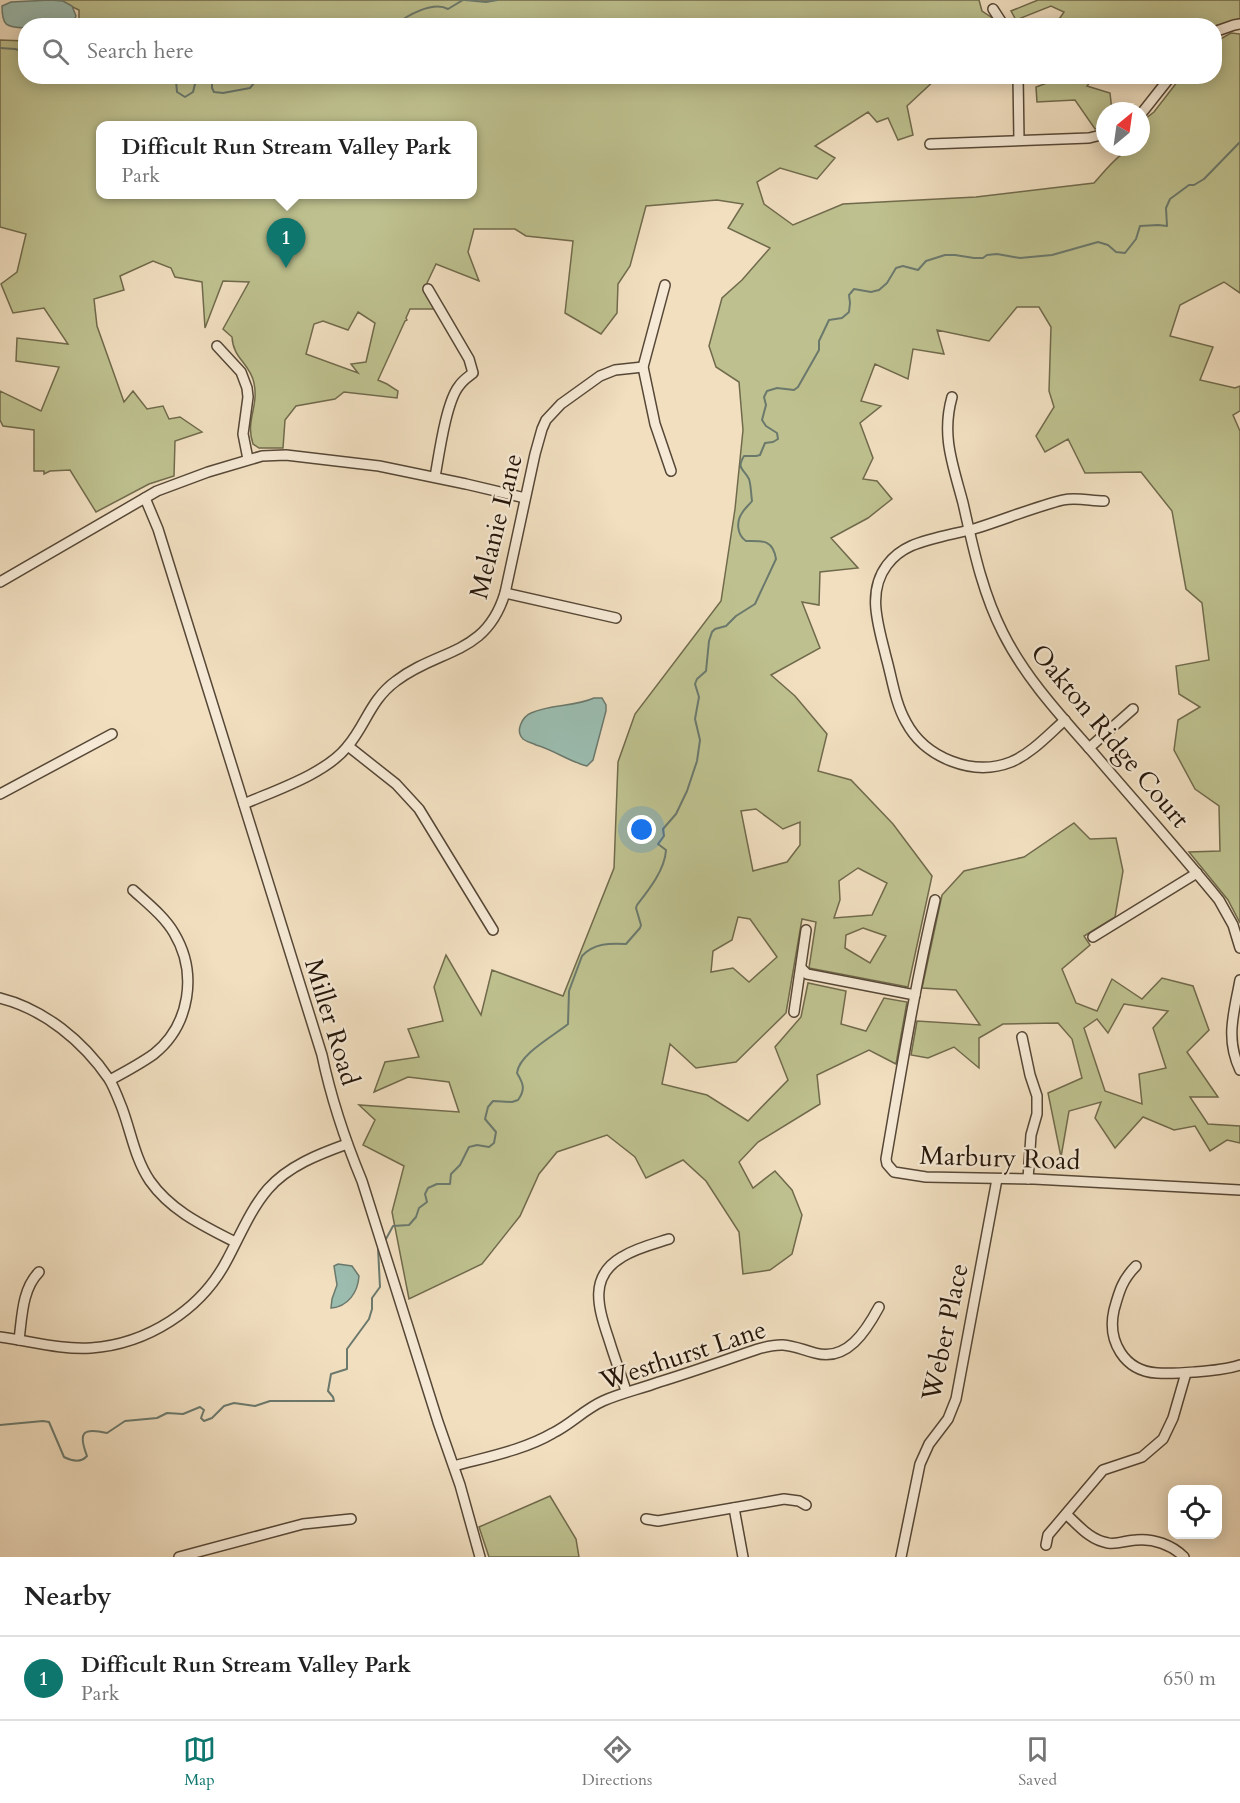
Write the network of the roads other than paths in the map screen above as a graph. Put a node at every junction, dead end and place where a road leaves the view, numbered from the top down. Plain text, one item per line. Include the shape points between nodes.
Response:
1 (993, 9) dead end
2 (999, 18) edge
3 (1240, 24) edge
4 (1222, 30) edge
5 (1017, 84) edge
6 (1165, 84) edge
7 (1150, 103) edge
8 (1096, 136) edge
9 (1019, 140) junction
10 (930, 144) dead end
11 (664, 285) dead end
12 (428, 289) dead end
13 (217, 345) dead end
14 (644, 368) junction
15 (952, 397) dead end
16 (248, 459) junction
17 (671, 471) dead end
18 (435, 477) junction
19 (145, 498) junction
20 (525, 498) junction
21 (1104, 501) dead end
22 (969, 530) junction
23 (1, 578) edge
24 (505, 594) junction
25 (616, 618) dead end
26 (1133, 709) dead end
27 (1065, 720) junction
28 (112, 734) dead end
29 (348, 746) junction
30 (1089, 748) junction
31 (0, 794) edge
32 (244, 804) junction
33 (1197, 873) junction
34 (133, 890) dead end
35 (935, 900) dead end
36 (493, 930) dead end
37 (806, 930) dead end
38 (1093, 937) dead end
39 (1240, 948) edge
40 (801, 968) junction
41 (1240, 980) edge
42 (915, 994) junction
43 (0, 998) edge
44 (794, 1012) dead end
45 (1022, 1036) dead end
46 (1240, 1070) edge
47 (110, 1080) junction
48 (347, 1144) junction
49 (997, 1179) junction
50 (1028, 1179) junction
51 (1240, 1190) edge
52 (669, 1239) dead end
53 (235, 1242) junction
54 (1136, 1266) dead end
55 (39, 1272) dead end
56 (879, 1307) dead end
57 (0, 1337) edge
58 (19, 1340) junction
59 (1240, 1366) edge
60 (1186, 1372) junction
61 (626, 1391) junction
62 (454, 1466) junction
63 (806, 1504) dead end
64 (734, 1508) junction
65 (1066, 1514) junction
66 (351, 1519) dead end
67 (646, 1519) dead end
68 (1046, 1545) dead end
69 (179, 1557) edge
70 (480, 1557) edge
71 (743, 1557) edge
72 (902, 1557) edge
73 (1184, 1557) edge

1 - 2 street
3 - 4 street
5 - 9 street
6 - 7 street
8 - 9 street
9 - 10 street
11 - 14 street
12 - 18 street via 469,359 473,373 454,393
13 - 16 street via 245,379 248,396 243,434
14 - 17 street via 655,424
14 - 20 street, Melanie Lane via 615,370 600,376 553,411 542,429
15 - 22 street, Oakton Ridge Court via 947,437
16 - 18 street via 286,455
16 - 19 street via 168,486
18 - 20 street
19 - 23 street
19 - 32 street, Miller Road
20 - 24 street, Melanie Lane
21 - 22 street via 1065,499
22 - 27 street, Oakton Ridge Court via 988,597 1004,634 1032,680
22 - 27 street via 908,547 893,558 878,582 876,615 906,723 920,741 942,757 964,765 989,767 1022,756
24 - 25 street
24 - 29 street, Melanie Lane via 496,616 482,634 408,673 385,691
26 - 30 street
27 - 30 street, Oakton Ridge Court
28 - 31 street
29 - 32 street, Melanie Lane via 325,766
29 - 36 street via 396,784 419,809
30 - 33 street, Oakton Ridge Court
32 - 48 street, Miller Road
33 - 38 street
33 - 39 street, Oakton Ridge Court via 1227,912
34 - 47 street via 174,932 187,967 187,997 179,1022 162,1046
35 - 42 street, Marbury Road
37 - 40 street
40 - 42 street via 807,974
40 - 44 street
41 - 46 street via 1231,1025 1233,1053
42 - 49 street, Marbury Road via 887,1164 898,1174
43 - 47 street via 20,1003 64,1030
45 - 50 street via 1037,1096
47 - 53 street via 140,1162 157,1189 188,1217
48 - 53 street via 286,1173 269,1188
48 - 62 street, Miller Road
49 - 50 street, Marbury Road
49 - 72 street, Weber Place via 956,1399 920,1464
50 - 51 street, Marbury Road
52 - 61 street via 622,1256 600,1283 598,1307
53 - 58 street via 221,1270 201,1296 177,1317 148,1334 92,1348
54 - 60 street via 1124,1279 1116,1305 1112,1328 1115,1343 1127,1360 1142,1369
55 - 58 street via 27,1290
56 - 61 street, Westhurst Lane via 858,1340 836,1353 820,1354 792,1345 775,1345
57 - 58 street
59 - 60 street
60 - 65 street via 1163,1439 1142,1457 1102,1470
61 - 62 street, Westhurst Lane via 593,1406 538,1441
62 - 70 street, Miller Road
63 - 64 street via 784,1499
64 - 67 street via 658,1521
64 - 71 street
65 - 68 street via 1048,1535
65 - 73 street via 1090,1537 1110,1544 1138,1539 1158,1542
66 - 69 street via 303,1524

